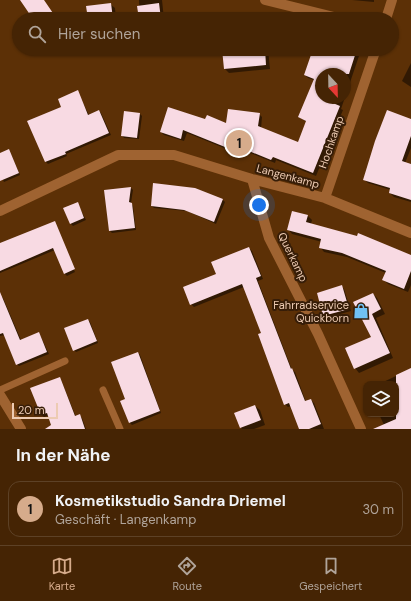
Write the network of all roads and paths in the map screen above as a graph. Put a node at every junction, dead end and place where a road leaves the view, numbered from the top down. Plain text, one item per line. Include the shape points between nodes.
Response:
1 (265, 0) edge
2 (392, 0) edge
3 (314, 12) edge
4 (388, 12) edge
5 (374, 56) edge
6 (252, 179) junction
7 (325, 198) junction
8 (0, 211) edge
9 (411, 233) edge
10 (65, 362) dead end
11 (0, 390) edge
12 (103, 390) dead end
13 (0, 395) edge
14 (21, 429) edge
15 (120, 429) edge
16 (361, 429) edge

1 - 3 street
2 - 4 street
5 - 7 street, Hochkamp
6 - 7 street, Langenkamp
6 - 8 street, Langenkamp via 174,155 118,155
6 - 16 street, Querkamp via 270,238 318,334
7 - 9 street, Langenkamp
10 - 11 lane
12 - 15 lane
13 - 14 street

